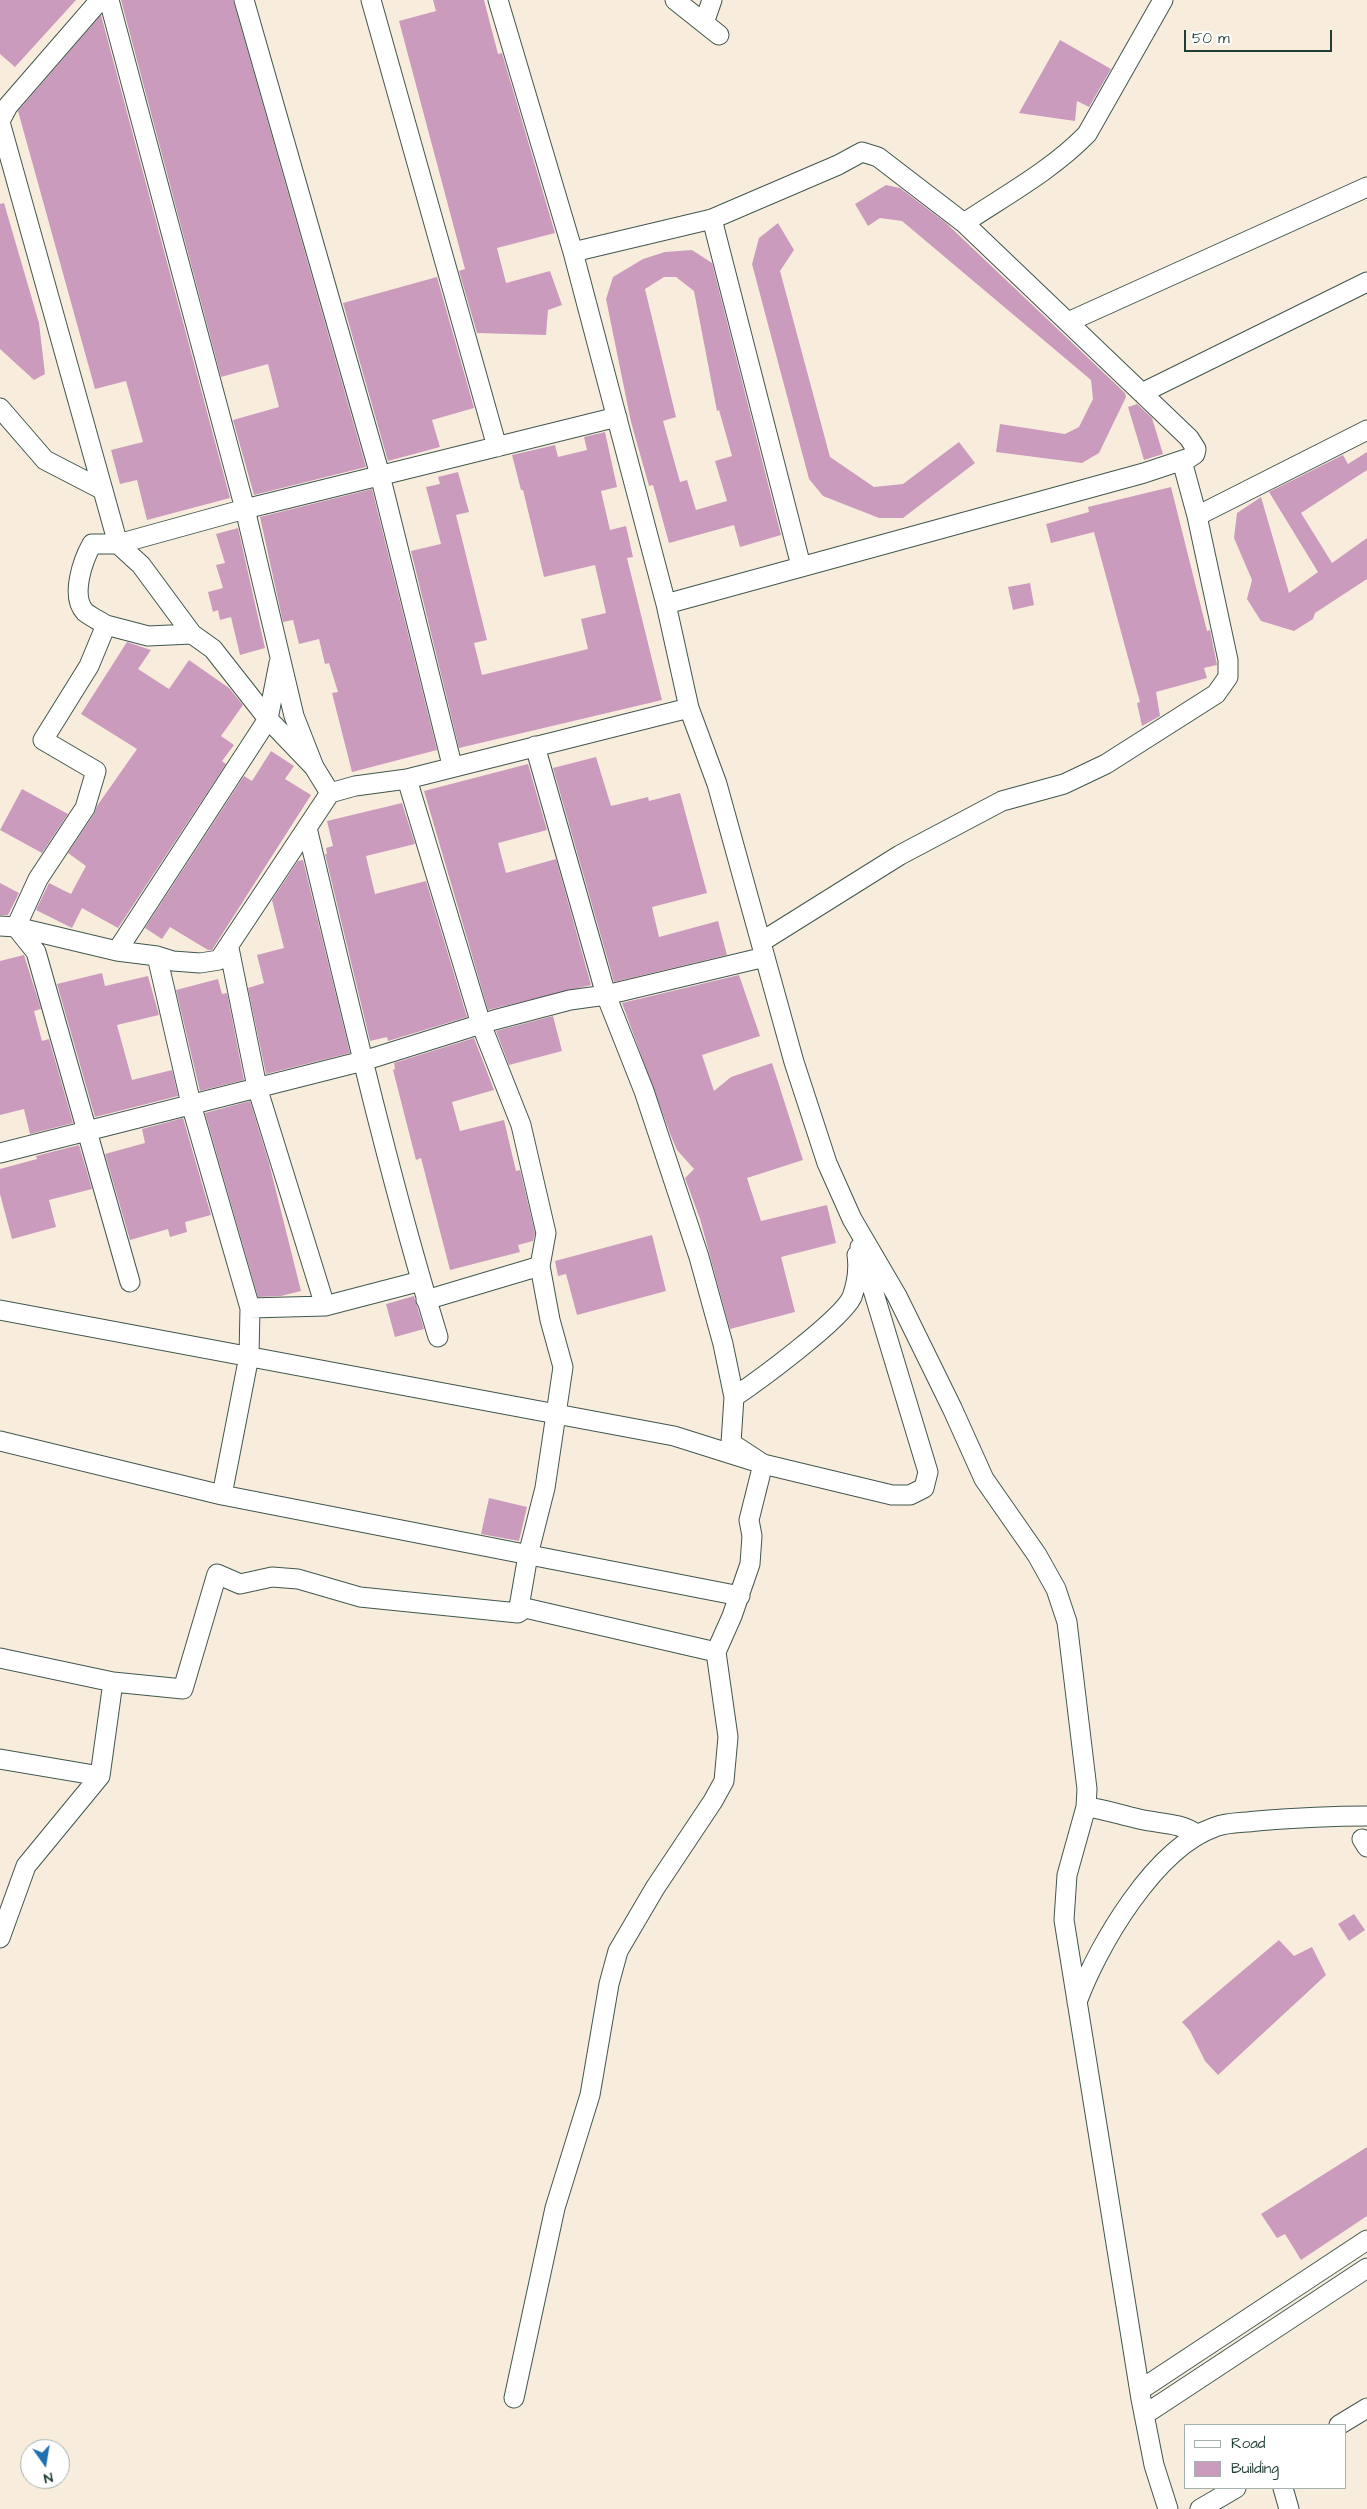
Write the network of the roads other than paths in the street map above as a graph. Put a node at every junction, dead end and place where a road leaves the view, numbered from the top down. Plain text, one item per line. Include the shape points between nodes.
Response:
1 (100, 0) edge
2 (110, 0) edge
3 (244, 0) edge
4 (372, 0) edge
5 (498, 0) edge
6 (675, 0) edge
7 (712, 0) edge
8 (1163, 0) edge
9 (704, 23) junction
10 (719, 34) dead end
11 (2, 112) edge
12 (1367, 187) edge
13 (712, 220) junction
14 (964, 223) junction
15 (573, 252) junction
16 (1367, 282) edge
17 (1068, 322) junction
18 (1142, 392) junction
19 (0, 408) edge
20 (617, 417) junction
21 (1367, 430) edge
22 (497, 447) junction
23 (1182, 460) junction
24 (380, 475) junction
25 (102, 490) junction
26 (244, 510) junction
27 (1198, 516) junction
28 (118, 544) junction
29 (801, 566) junction
30 (666, 604) junction
31 (106, 625) junction
32 (192, 634) junction
33 (280, 654) junction
34 (689, 708) junction
35 (268, 719) junction
36 (535, 746) junction
37 (452, 765) junction
38 (314, 767) junction
39 (407, 778) junction
40 (330, 792) junction
41 (308, 828) junction
42 (8, 927) edge
43 (229, 948) junction
44 (763, 949) junction
45 (117, 951) junction
46 (157, 956) junction
47 (606, 995) junction
48 (481, 1024) junction
49 (363, 1061) junction
50 (257, 1087) junction
51 (191, 1104) junction
52 (87, 1130) junction
53 (0, 1153) edge
54 (852, 1219) junction
55 (540, 1266) junction
56 (421, 1281) junction
57 (130, 1282) dead end
58 (426, 1300) junction
59 (324, 1306) junction
60 (250, 1308) junction
61 (0, 1310) edge
62 (438, 1337) dead end
63 (249, 1356) junction
64 (734, 1396) junction
65 (557, 1414) junction
66 (0, 1441) edge
67 (763, 1464) junction
68 (222, 1496) junction
69 (528, 1556) junction
70 (740, 1596) junction
71 (518, 1613) junction
72 (716, 1652) junction
73 (0, 1658) edge
74 (112, 1682) junction
75 (0, 1759) edge
76 (100, 1776) junction
77 (1086, 1807) junction
78 (1367, 1816) edge
79 (1198, 1835) junction
80 (0, 1938) edge
81 (1076, 2005) junction
82 (1367, 2240) edge
83 (1367, 2268) edge
84 (1140, 2390) junction
85 (514, 2398) dead end
86 (1367, 2409) edge
87 (1144, 2415) junction
88 (1341, 2424) edge
89 (1234, 2489) edge
90 (1283, 2489) edge
91 (1168, 2509) edge
92 (1200, 2509) edge
93 (1289, 2509) edge

1 - 11 street
2 - 26 street
3 - 24 street
4 - 22 street
5 - 15 street
6 - 9 street
7 - 9 street
8 - 14 street via 1087,134 1051,165
9 - 10 street
11 - 25 street
12 - 17 street
13 - 14 street via 838,166 862,152 878,156
13 - 15 street
13 - 29 street
14 - 17 street
15 - 20 street
16 - 18 street
17 - 18 street
18 - 23 street via 1196,448 1195,454
19 - 25 street via 45,460
20 - 22 street
20 - 30 street
21 - 27 street
22 - 24 street
23 - 27 street
23 - 29 street
24 - 26 street
24 - 37 street
25 - 28 street
26 - 28 street
26 - 33 street
27 - 44 street via 1228,660 1228,677 1216,694 1106,764 1064,784 1002,801 900,855
28 - 31 street via 92,544 85,556 78,593 84,611
28 - 32 street via 141,565
29 - 30 street
30 - 34 street
31 - 32 street via 148,636
31 - 42 street via 89,666 43,740 96,771 85,808
32 - 35 street via 213,649
33 - 35 street
33 - 38 street via 294,716
34 - 36 street
34 - 44 street via 717,784
35 - 38 street
35 - 45 street
36 - 37 street
36 - 47 street
37 - 39 street
38 - 40 street
39 - 40 street
39 - 48 street
40 - 41 street
41 - 43 street via 261,893
41 - 49 street
42 - 45 street
42 - 52 street via 36,952
43 - 46 street via 220,960 200,963 173,962
43 - 50 street
44 - 47 street
44 - 54 street via 794,1062 827,1163
45 - 46 street
46 - 51 street
47 - 48 street via 570,1000
47 - 64 street via 644,1090 699,1257
48 - 49 street
48 - 55 street via 522,1125 546,1233
49 - 50 street
49 - 56 street
50 - 51 street
50 - 59 street
51 - 52 street
51 - 60 street
52 - 53 street
52 - 57 street
54 - 64 street via 858,1278 851,1298 836,1316
54 - 67 street via 928,1472 924,1488 910,1494 892,1495
54 - 77 street via 897,1296 984,1479 1037,1555 1056,1589 1067,1622 1075,1676 1087,1789
55 - 58 street
55 - 65 street via 563,1367
56 - 58 street
56 - 59 street
58 - 62 street
59 - 60 street
60 - 63 street
61 - 63 street
63 - 65 street
63 - 68 street
64 - 67 street via 731,1443
65 - 67 street via 674,1436
65 - 69 street via 545,1488
66 - 68 street
67 - 70 street via 749,1520 752,1536 750,1564
68 - 69 street
69 - 70 street
69 - 71 street
70 - 72 street
71 - 72 street via 526,1608
71 - 74 street via 360,1596 298,1579 272,1577 240,1584 218,1574 183,1689
72 - 85 street via 728,1737 724,1781 618,1951 609,1984 590,2095 555,2208
73 - 74 street
74 - 76 street
75 - 76 street
76 - 80 street via 26,1866
77 - 79 street via 1105,1809 1140,1820 1178,1824
77 - 81 street via 1067,1875 1064,1920
78 - 79 street via 1236,1823 1216,1826
79 - 81 street via 1160,1866 1112,1929 1088,1972
81 - 84 street
82 - 84 street
83 - 87 street
84 - 87 street
86 - 88 street
87 - 91 street via 1154,2466
89 - 92 street
90 - 93 street

